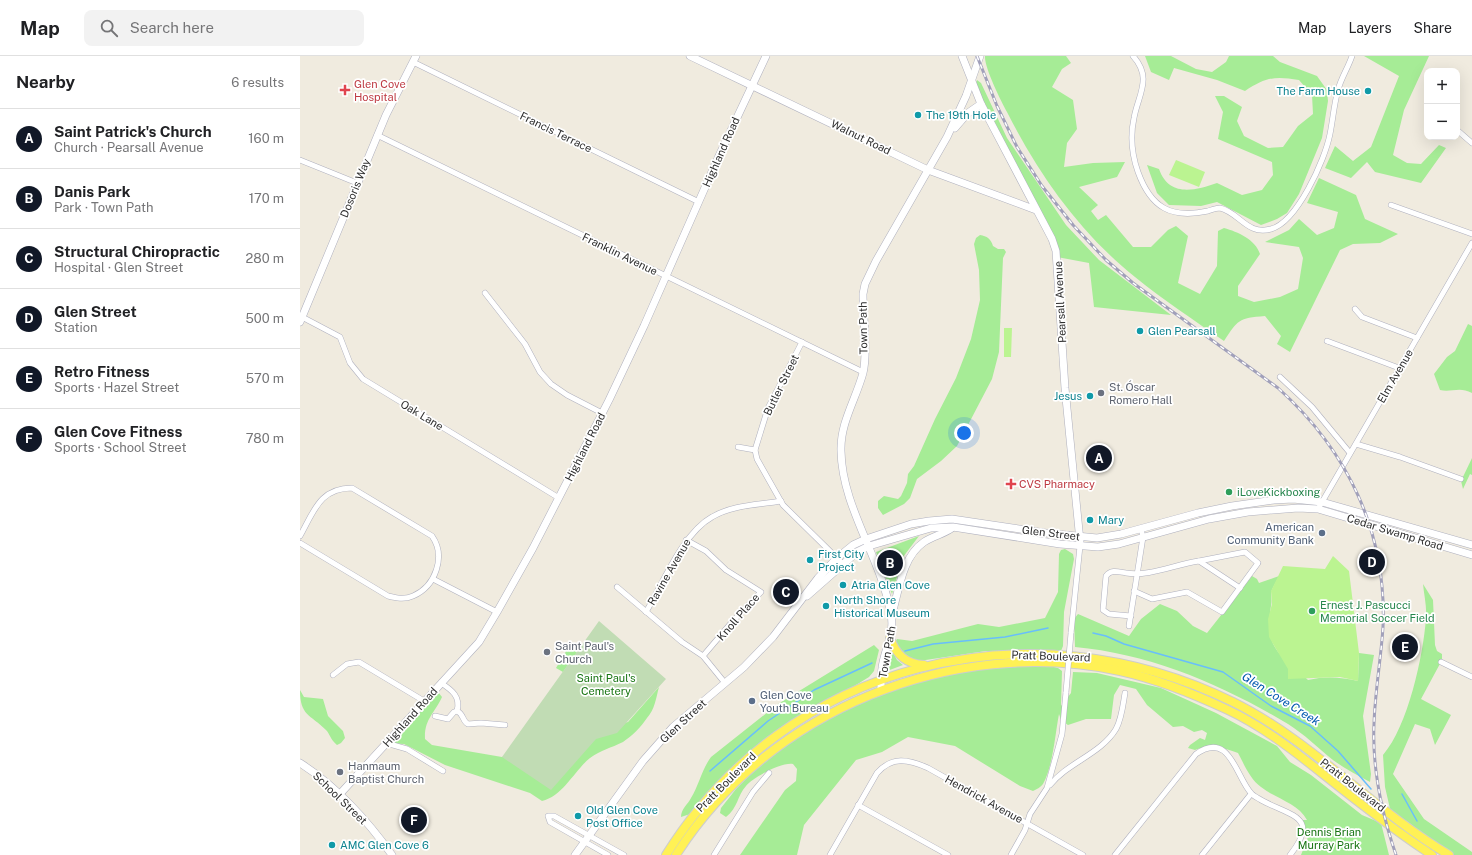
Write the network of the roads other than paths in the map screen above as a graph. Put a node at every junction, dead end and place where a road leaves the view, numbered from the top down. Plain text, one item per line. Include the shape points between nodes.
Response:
1 (690, 56) edge
2 (766, 56) edge
3 (963, 56) edge
4 (1133, 56) edge
5 (1352, 56) edge
6 (979, 58) edge
7 (414, 59) edge
8 (972, 80) junction
9 (752, 85) junction
10 (981, 104) junction
11 (1460, 133) edge
12 (377, 135) junction
13 (947, 137) junction
14 (1472, 144) edge
15 (300, 160) edge
16 (928, 170) junction
17 (357, 183) junction
18 (699, 202) junction
19 (1392, 205) dead end
20 (1036, 210) junction
21 (1472, 234) edge
22 (1471, 245) edge
23 (667, 276) junction
24 (485, 293) dead end
25 (1355, 309) dead end
26 (301, 320) edge
27 (1417, 338) junction
28 (1327, 341) dead end
29 (802, 342) junction
30 (1400, 368) junction
31 (863, 372) junction
32 (1280, 377) dead end
33 (602, 413) junction
34 (1356, 444) junction
35 (738, 447) dead end
36 (755, 450) junction
37 (1350, 453) junction
38 (1461, 479) dead end
39 (559, 498) junction
40 (780, 501) junction
41 (1322, 502) junction
42 (1318, 509) junction
43 (934, 520) junction
44 (984, 524) junction
45 (953, 527) junction
46 (931, 528) junction
47 (1141, 529) junction
48 (982, 532) junction
49 (300, 536) edge
50 (1080, 537) junction
51 (1142, 537) junction
52 (686, 540) junction
53 (924, 542) junction
54 (300, 543) edge
55 (868, 543) junction
56 (1472, 545) edge
57 (1080, 546) junction
58 (1472, 554) edge
59 (840, 560) junction
60 (1199, 561) junction
61 (1136, 575) junction
62 (433, 579) junction
63 (617, 587) dead end
64 (1240, 588) junction
65 (1134, 591) junction
66 (497, 612) junction
67 (646, 612) junction
68 (892, 616) junction
69 (1131, 616) junction
70 (1129, 626) dead end
71 (890, 638) junction
72 (703, 656) junction
73 (1441, 662) dead end
74 (931, 665) junction
75 (333, 675) dead end
76 (1472, 677) edge
77 (881, 679) junction
78 (441, 683) junction
79 (725, 683) junction
80 (881, 689) junction
81 (1125, 692) dead end
82 (424, 701) junction
83 (458, 712) junction
84 (435, 716) dead end
85 (505, 725) dead end
86 (386, 743) junction
87 (300, 763) edge
88 (443, 771) dead end
89 (769, 773) dead end
90 (1047, 788) junction
91 (1251, 794) junction
92 (339, 795) junction
93 (858, 805) junction
94 (1027, 823) junction
95 (589, 834) junction
96 (584, 842) junction
97 (939, 853) edge
98 (392, 855) edge
99 (575, 855) edge
100 (608, 855) edge
101 (624, 855) edge
102 (666, 855) edge
103 (676, 855) edge
104 (714, 855) edge
105 (830, 855) edge
106 (948, 855) edge
107 (1011, 855) edge
108 (1083, 855) edge
109 (1115, 855) edge
110 (1202, 855) edge
111 (1290, 855) edge
112 (1432, 855) edge
113 (1449, 855) edge

1 - 9 main road, Walnut Road
2 - 9 main road, Highland Road
3 - 6 main road via 971,62
3 - 8 main road, Pearsall Avenue
4 - 5 street via 1142,69 1144,84 1134,117 1134,162 1153,199 1169,211 1178,214 1192,214 1219,208 1251,229 1260,230 1270,229 1284,222 1305,195 1327,147 1338,88
6 - 8 main road, Town Path
7 - 12 main road, Dosoris Way
7 - 18 street, Francis Terrace
8 - 10 main road, Pearsall Avenue
8 - 13 main road, Town Path
9 - 16 main road, Walnut Road
9 - 18 main road, Highland Road
10 - 13 main road via 968,113
10 - 20 main road, Pearsall Avenue
11 - 14 street
12 - 17 main road, Dosoris Way
12 - 23 street, Franklin Avenue
13 - 16 main road, Town Path
15 - 17 street
16 - 20 main road, Walnut Road
16 - 31 main road, Town Path via 865,285
17 - 26 main road, Dosoris Way
18 - 23 main road, Highland Road
19 - 21 street
20 - 50 main road, Pearsall Avenue via 1052,239 1057,255 1065,388
22 - 27 street, Elm Avenue
23 - 29 street, Franklin Avenue
23 - 33 main road, Highland Road
24 - 33 street via 525,344 540,372 551,384
25 - 27 street via 1362,317
26 - 39 street, Oak Lane via 340,337 350,363 363,379
27 - 30 street, Elm Avenue
28 - 30 street
29 - 31 street, Franklin Avenue
29 - 36 street, Butler Street via 768,408
30 - 34 street, Elm Avenue
31 - 55 main road, Town Path via 845,420 841,451 850,496
32 - 37 street via 1308,403
33 - 39 main road, Highland Road
34 - 37 street, Elm Avenue
34 - 38 street
35 - 36 street
36 - 40 street via 758,464
37 - 41 street, Elm Avenue
39 - 66 main road, Highland Road
40 - 52 street, Ravine Avenue via 721,513 700,525
40 - 59 street
41 - 42 street, Elm Avenue
41 - 47 main road, Glen Street via 1293,499 1245,503
41 - 56 main road, Cedar Swamp Road
42 - 51 main road, Glen Street via 1292,508 1248,512 1205,520
42 - 58 main road, Cedar Swamp Road
43 - 44 main road, Glen Street via 952,519
43 - 46 main road
43 - 55 main road, Glen Street via 911,524
44 - 48 main road
44 - 50 main road, Glen Street
45 - 46 main road, Glen Street
45 - 48 main road, Glen Street
45 - 53 main road, Town Path
46 - 53 main road
46 - 55 main road, Glen Street
47 - 50 main road, Glen Street via 1110,536
47 - 51 street
48 - 57 main road, Glen Street
49 - 62 street via 325,495 340,488 356,489 432,536 439,552
50 - 57 main road, Pearsall Avenue
51 - 57 main road, Glen Street via 1098,547
51 - 61 street
52 - 67 street, Ravine Avenue
52 - 72 street, Knoll Place via 706,551 726,570 761,592
53 - 68 main road, Town Path via 911,554
54 - 62 street via 388,596 400,599 413,596
55 - 59 main road, Glen Street
55 - 68 main road, Town Path
57 - 90 street, Hendrick Avenue, bridge via 1060,744
59 - 79 main road, Glen Street via 804,598 773,637
60 - 61 street
60 - 64 street
60 - 64 street via 1245,552 1258,563
61 - 65 street
61 - 69 street via 1112,571 1106,576 1103,610 1109,614
62 - 66 street
63 - 67 street
64 - 65 street via 1222,612 1187,592 1152,599
65 - 69 street
66 - 78 main road, Highland Road via 482,638
67 - 72 street
68 - 71 main road, Town Path
69 - 70 street
71 - 74 main road via 898,655 908,662
71 - 77 main road, Town Path via 881,668
72 - 79 street
73 - 76 street
74 - 77 main road, Pratt Boulevard
74 - 113 main road, Pratt Boulevard via 971,658 1034,654 1115,661 1168,676 1233,702 1271,724 1409,829
75 - 82 street via 346,664 359,662
77 - 80 main road, Town Path
77 - 102 main road, Pratt Boulevard via 823,705 740,765 707,798
78 - 82 main road, Highland Road
78 - 83 street via 456,696
79 - 95 main road, Glen Street via 659,742
80 - 103 main road, Pratt Boulevard via 828,714 794,734 769,753 714,804
80 - 112 main road, Pratt Boulevard via 933,674 972,667 1034,663 1120,671 1158,682 1229,710 1266,731 1404,837
81 - 90 street via 1119,722 1112,734 1056,777
82 - 86 main road, Highland Road
83 - 84 street via 454,712 448,719
83 - 85 street via 468,724
86 - 88 street via 407,749
86 - 92 main road, Highland Road
87 - 92 main road, School Street
89 - 104 street via 753,792
90 - 94 street, Hendrick Avenue
91 - 109 street via 1226,753 1216,748 1206,749 1193,757
91 - 110 street
91 - 111 street via 1275,808 1296,816 1302,826 1302,836
92 - 98 main road, School Street
93 - 94 street, Hendrick Avenue via 882,768 893,761 907,760 928,768
93 - 97 street
93 - 105 street, Hendrick Avenue
94 - 107 street
94 - 108 street
95 - 96 main road, Glen Street
95 - 96 street via 554,816 548,816 550,822
95 - 101 street
96 - 99 main road, Glen Street
96 - 100 street
97 - 106 street

